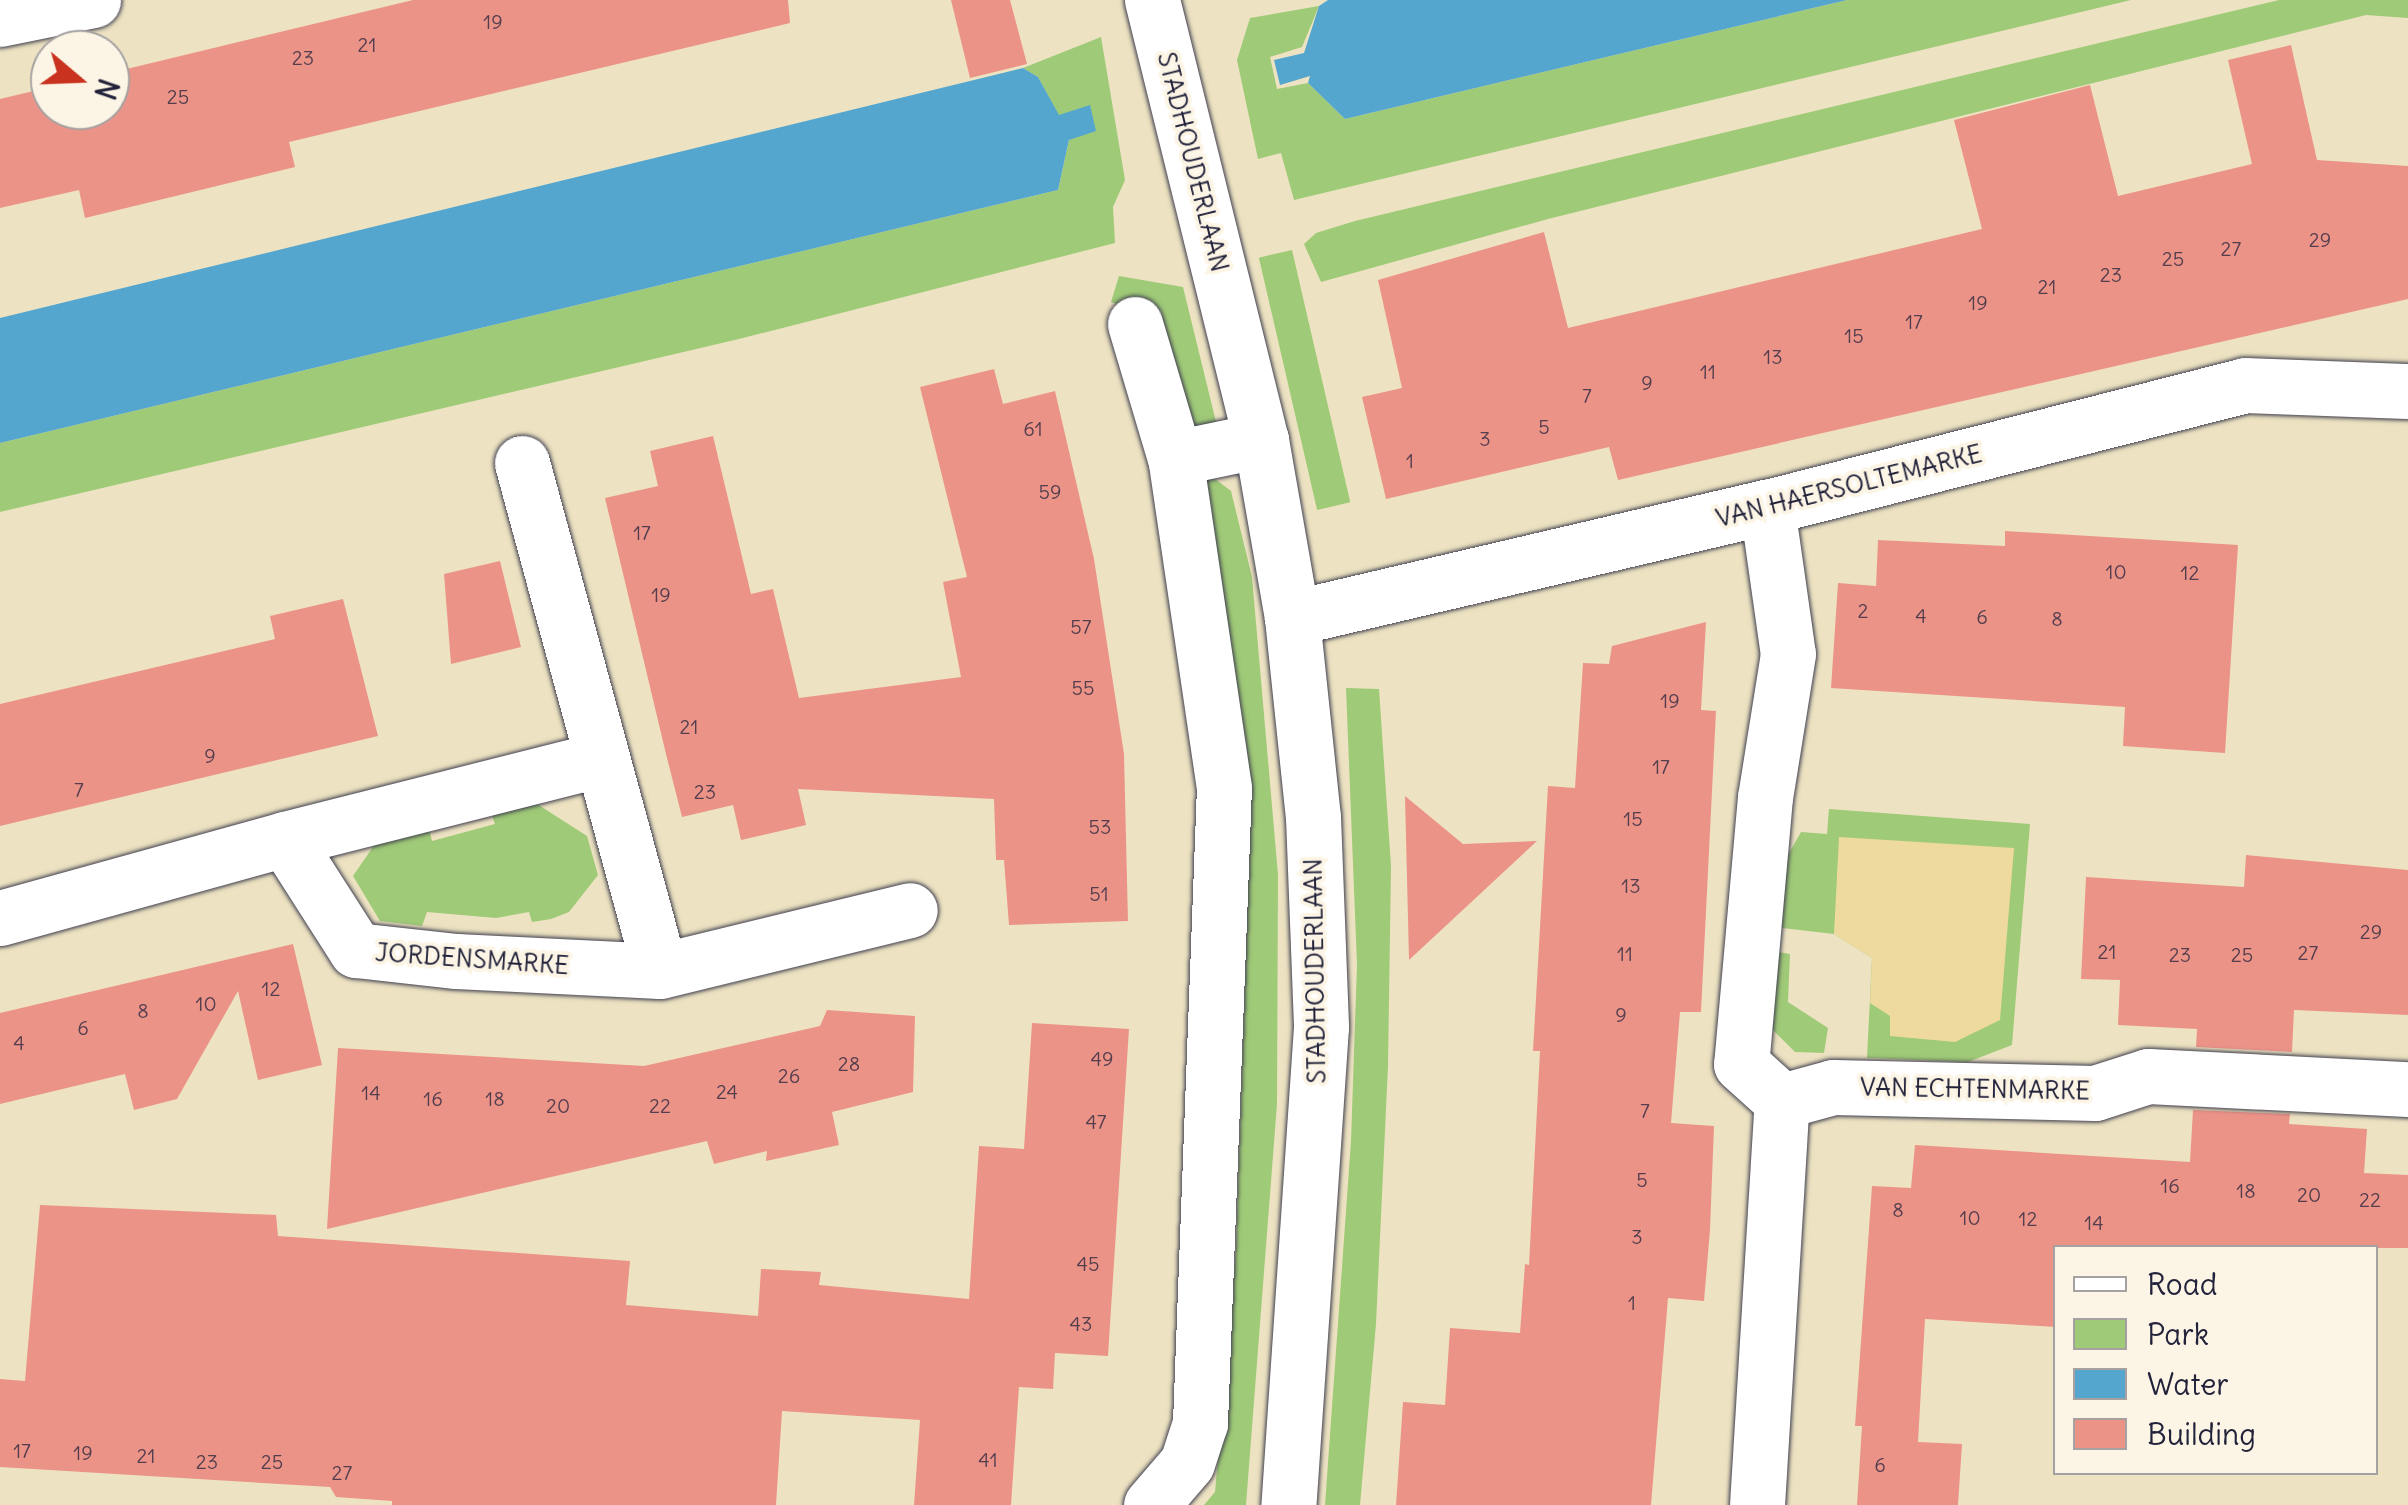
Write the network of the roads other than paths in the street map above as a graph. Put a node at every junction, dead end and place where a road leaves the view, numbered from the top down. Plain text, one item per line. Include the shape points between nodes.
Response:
1 (93, 0) edge
2 (1152, 0) edge
3 (0, 19) edge
4 (1136, 324) dead end
5 (2408, 390) edge
6 (1262, 440) junction
7 (1175, 458) junction
8 (522, 463) dead end
9 (1767, 508) junction
10 (1292, 618) junction
11 (602, 759) junction
12 (285, 839) junction
13 (910, 910) dead end
14 (0, 918) edge
15 (660, 971) junction
16 (2408, 1089) edge
17 (1782, 1100) junction
18 (1151, 1505) edge
19 (1288, 1505) edge
20 (1757, 1505) edge

1 - 3 street
2 - 6 street, STADHOUDERLAAN
4 - 7 street
5 - 9 street, VAN HAERSOLTEMARKE via 2245,385
6 - 7 street
6 - 10 street, STADHOUDERLAAN
7 - 18 street via 1224,788 1200,1423 1186,1463
8 - 11 street
9 - 10 street, VAN HAERSOLTEMARKE
9 - 17 street via 1788,654 1765,797 1741,1064
10 - 19 street, STADHOUDERLAAN via 1313,817 1321,1027
11 - 12 street
11 - 15 street
12 - 14 street
12 - 15 street, JORDENSMARKE via 356,950
13 - 15 street, JORDENSMARKE
16 - 17 street, VAN ECHTENMARKE via 2148,1076 2094,1093 1834,1087
17 - 20 street

